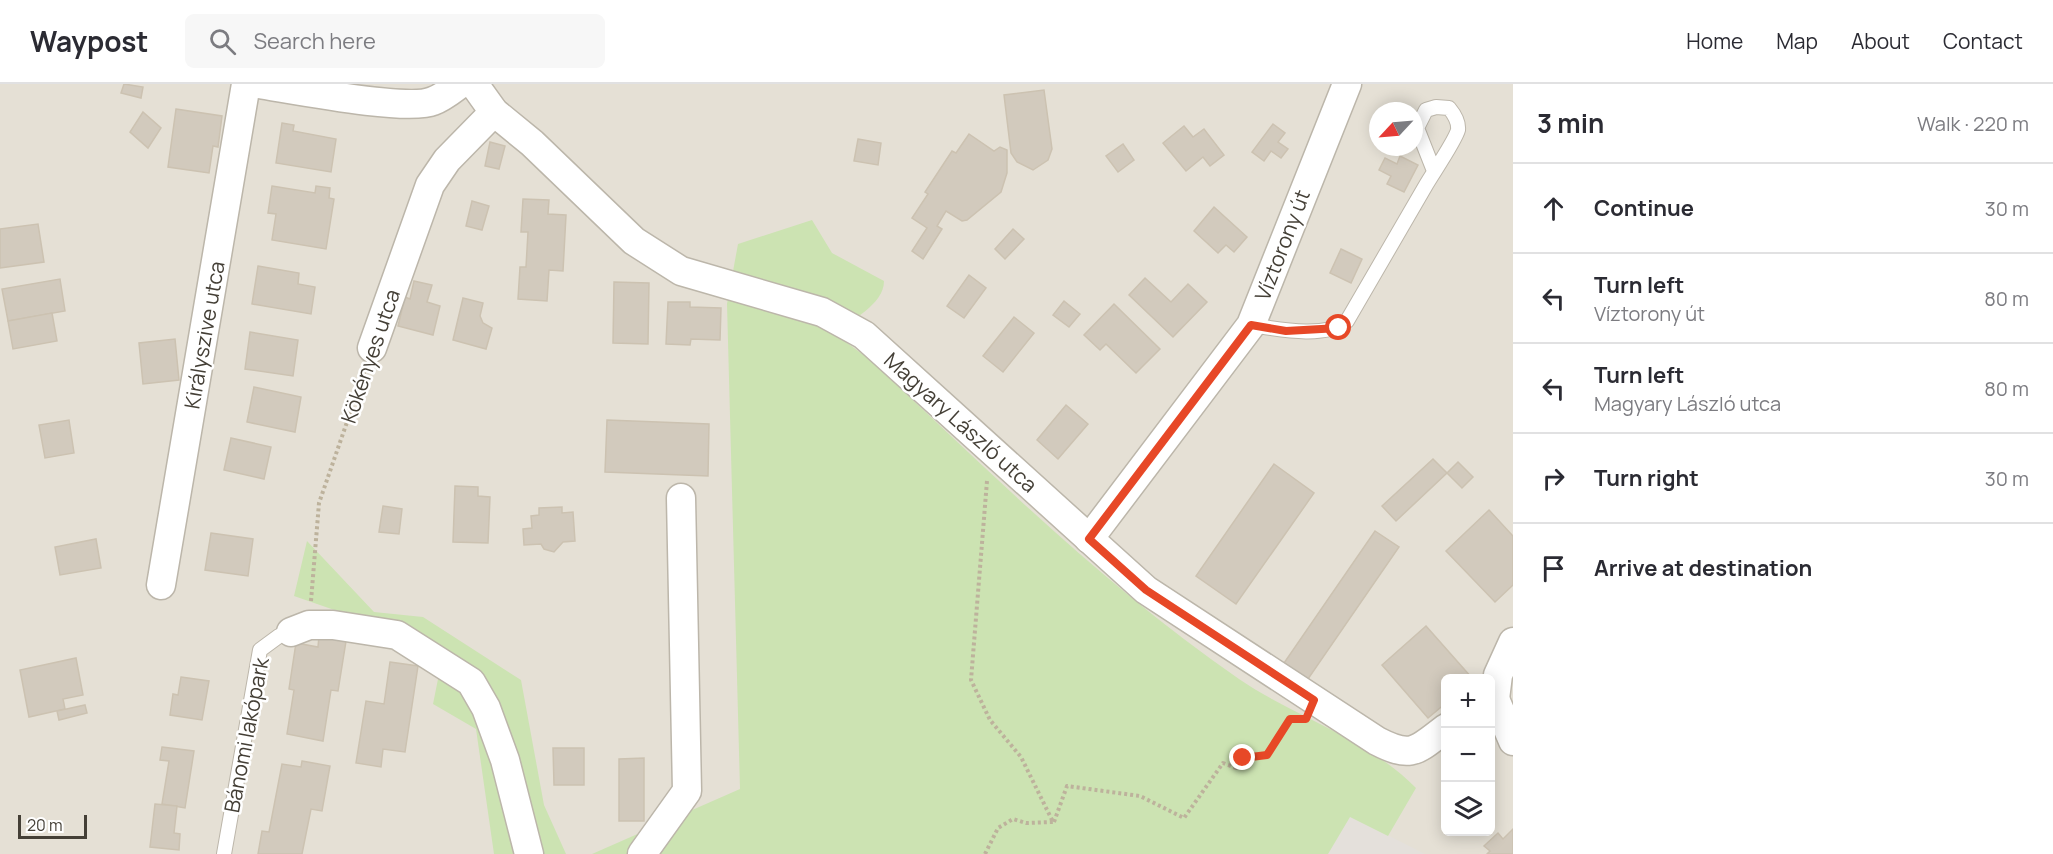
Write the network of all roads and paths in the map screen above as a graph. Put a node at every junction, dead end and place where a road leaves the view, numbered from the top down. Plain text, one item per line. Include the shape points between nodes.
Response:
1 (246, 84) edge
2 (258, 84) edge
3 (460, 84) edge
4 (474, 84) edge
5 (1347, 84) edge
6 (494, 112) junction
7 (1434, 171) dead end
8 (1251, 325) junction
9 (372, 348) joint
10 (990, 447) junction
11 (681, 498) dead end
12 (1089, 539) junction
13 (161, 585) dead end
14 (300, 628) junction
15 (1513, 642) edge
16 (1495, 689) edge
17 (1314, 700) junction
18 (1495, 703) edge
19 (1441, 732) edge
20 (1513, 741) edge
21 (1053, 822) junction
22 (224, 854) edge
23 (529, 854) edge
24 (642, 854) edge
25 (985, 854) edge

1 - 13 street, Királyszive utca
2 - 3 street via 419,104 432,102
4 - 6 street, Magyary László utca
5 - 8 street, Víztorony út
6 - 9 street, Kökényes utca via 447,160 430,185
6 - 10 street, Magyary László utca via 532,142 633,241 681,271 822,312 864,335
7 - 8 lane via 1347,321 1339,328 1286,331
8 - 12 street, Víztorony út
9 - 14 path, Kökényes utca via 319,503
10 - 12 street, Magyary László utca
10 - 21 path via 971,680 990,720 1021,757
11 - 24 street via 687,791
12 - 17 street, Magyary László utca via 1146,590
14 - 22 lane, Bánomi lakópark via 279,636 260,650
14 - 23 street via 333,625 397,635 471,682 486,708 505,760
15 - 16 street
17 - 19 street, Magyary László utca via 1397,752 1416,751
17 - 21 path via 1306,719 1290,719 1267,755 1243,758 1236,768 1223,763 1184,818 1140,796 1067,786
18 - 20 street
21 - 25 path via 1026,823 1013,819 998,828

